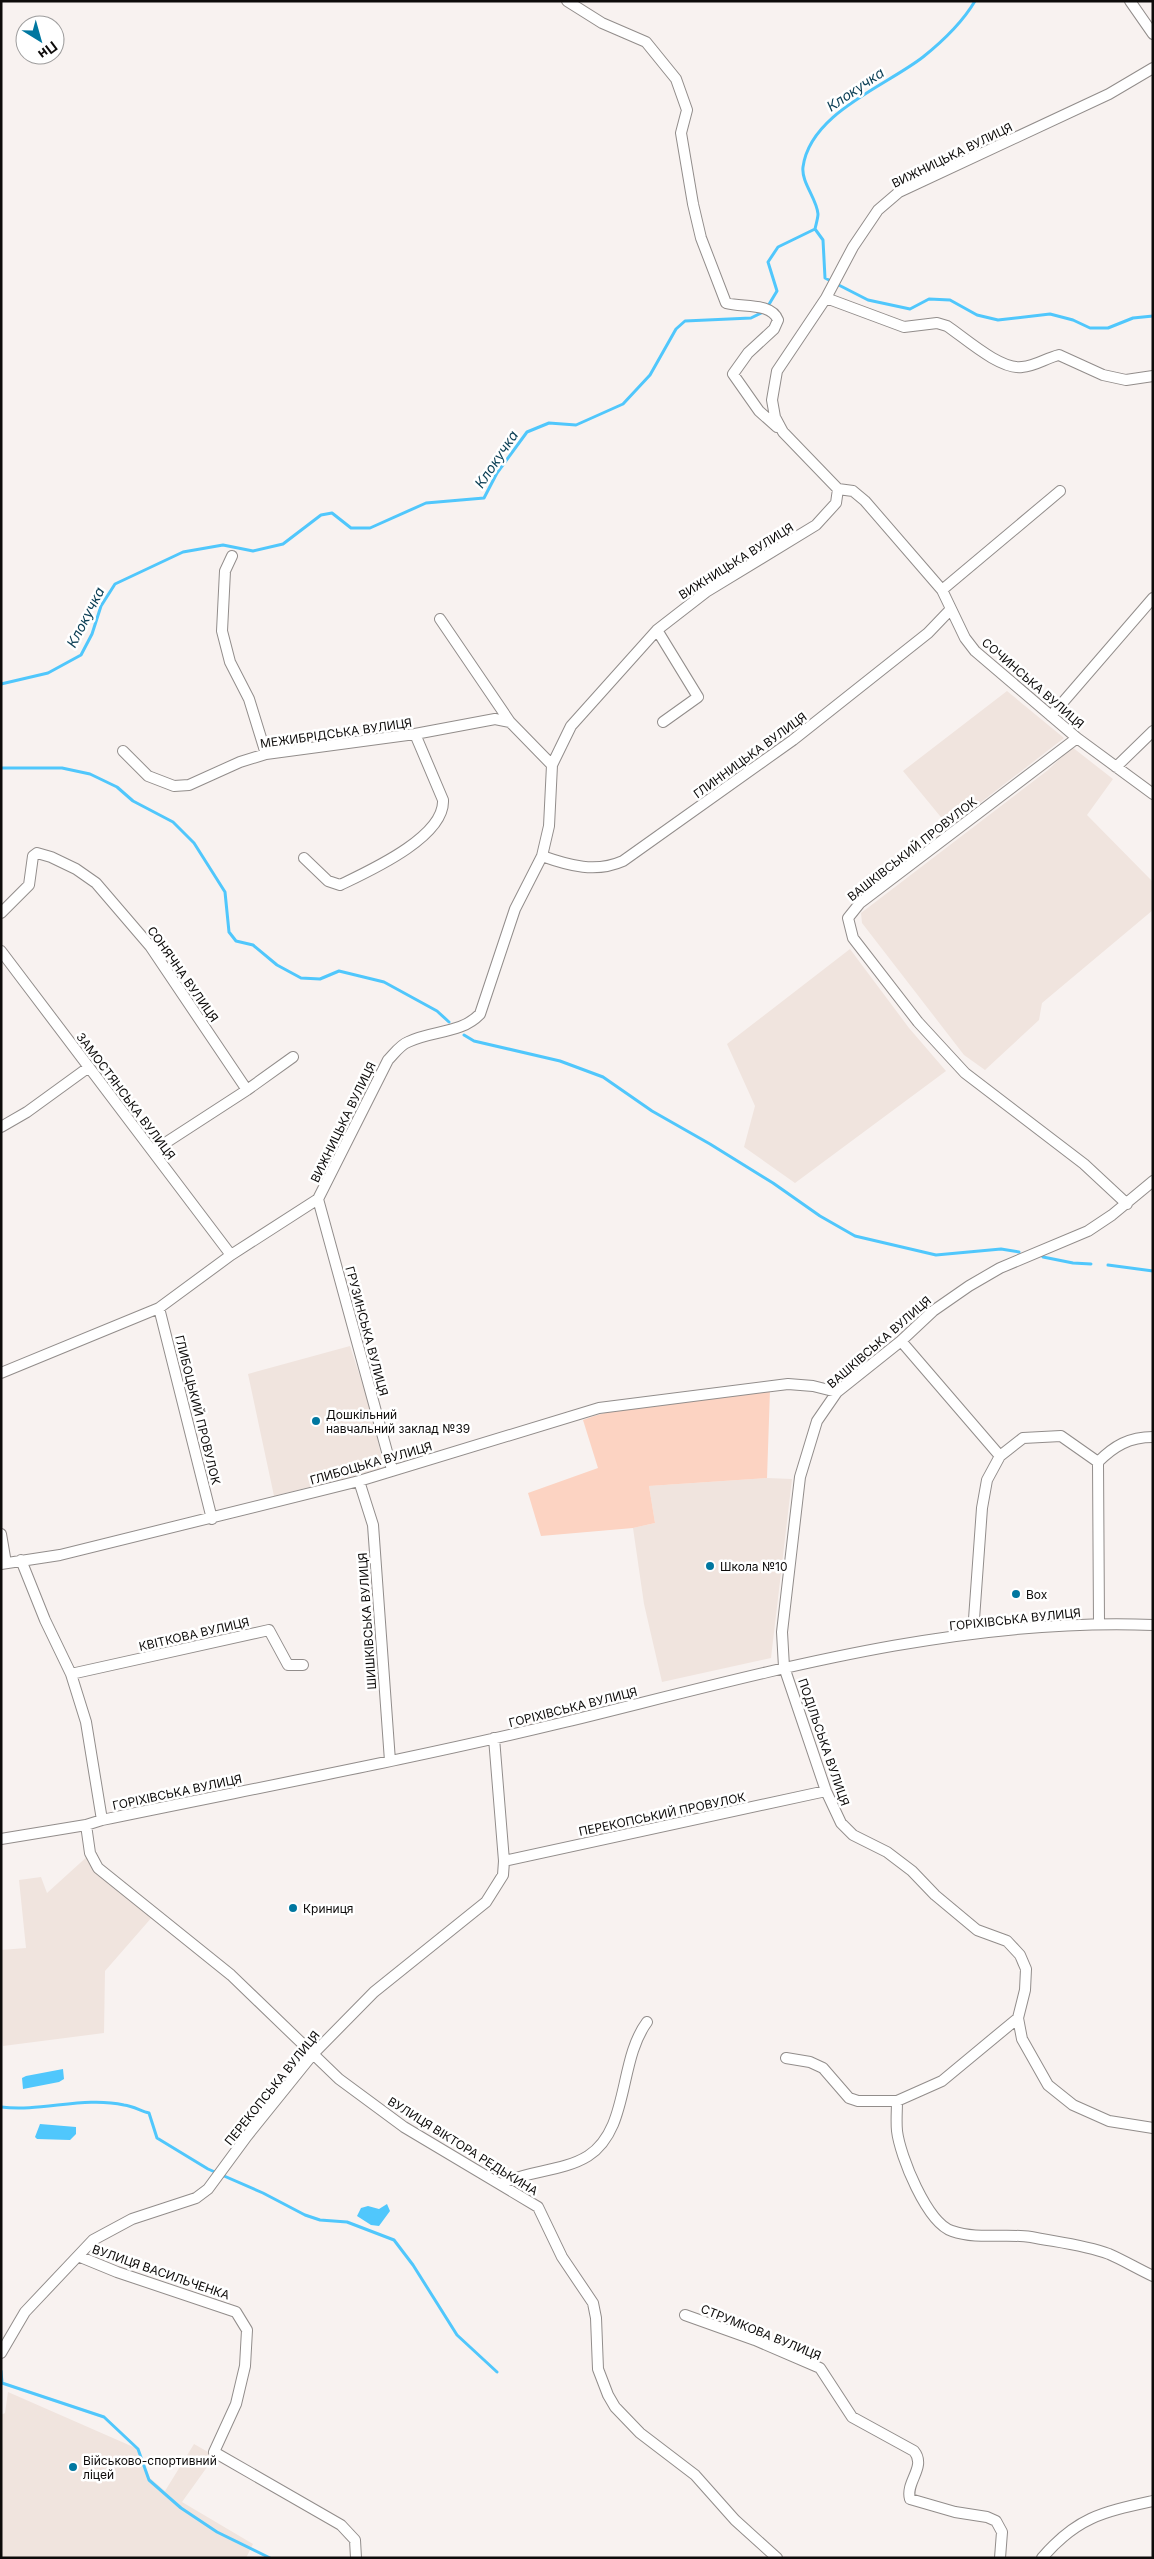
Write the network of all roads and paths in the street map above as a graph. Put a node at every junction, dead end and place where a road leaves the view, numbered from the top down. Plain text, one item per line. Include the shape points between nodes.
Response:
1 (567, 1) edge
2 (1130, 1) edge
3 (1153, 34) edge
4 (1153, 68) edge
5 (828, 295) junction
6 (1153, 376) edge
7 (783, 432) junction
8 (838, 489) junction
9 (1060, 491) dead end
10 (232, 556) dead end
11 (942, 590) junction
12 (1153, 598) edge
13 (951, 609) junction
14 (440, 619) dead end
15 (657, 630) junction
16 (1051, 716) junction
17 (510, 722) junction
18 (662, 722) dead end
19 (1153, 730) edge
20 (415, 734) junction
21 (1077, 738) junction
22 (122, 751) dead end
23 (266, 754) junction
24 (552, 765) junction
25 (1116, 767) junction
26 (1153, 794) edge
27 (542, 856) junction
28 (304, 858) dead end
29 (1, 913) edge
30 (1, 951) edge
31 (292, 1057) dead end
32 (89, 1067) junction
33 (247, 1090) junction
34 (1, 1127) edge
35 (153, 1151) junction
36 (1153, 1181) edge
37 (318, 1199) junction
38 (1126, 1204) junction
39 (231, 1255) junction
40 (158, 1308) junction
41 (901, 1342) junction
42 (1, 1373) edge
43 (836, 1392) junction
44 (1153, 1437) edge
45 (1000, 1456) junction
46 (1098, 1462) junction
47 (392, 1470) junction
48 (359, 1481) junction
49 (212, 1518) junction
50 (1, 1534) edge
51 (21, 1560) junction
52 (4, 1563) edge
53 (1100, 1623) junction
54 (1153, 1625) edge
55 (973, 1633) junction
56 (303, 1665) dead end
57 (784, 1667) junction
58 (71, 1674) junction
59 (494, 1738) junction
60 (390, 1761) junction
61 (826, 1791) junction
62 (102, 1820) junction
63 (86, 1825) junction
64 (1, 1839) edge
65 (504, 1861) junction
66 (1018, 2018) junction
67 (647, 2022) dead end
68 (313, 2054) junction
69 (786, 2058) dead end
70 (897, 2101) junction
71 (1153, 2128) edge
72 (501, 2184) junction
73 (78, 2256) junction
74 (1153, 2276) edge
75 (685, 2315) dead end
76 (1, 2353) edge
77 (1153, 2501) edge
78 (356, 2558) edge
79 (777, 2558) edge
80 (1000, 2558) edge
81 (1042, 2558) edge

1 - 7 street via 602,23 646,42 676,79 687,110 681,133 693,204 720,292 726,303 761,307 773,312 778,320 774,329 748,353 733,374 759,412
2 - 3 street
4 - 5 street, ВИЖНИЦЬКА ВУЛИЦЯ via 1109,94 899,192 878,210
5 - 6 street via 904,327 937,323 947,326 1003,364 1020,368 1059,354 1102,375 1126,380
5 - 7 street, ВИЖНИЦЬКА ВУЛИЦЯ via 777,371 772,400 775,417
7 - 8 street, ВИЖНИЦЬКА ВУЛИЦЯ
8 - 11 street, СОЧИНСЬКА ВУЛИЦЯ via 854,491 865,501
8 - 15 street, ВИЖНИЦЬКА ВУЛИЦЯ via 836,503 816,525 706,592
9 - 11 street
10 - 23 street via 226,571 222,631 230,662 249,699
11 - 13 street, СОЧИНСЬКА ВУЛИЦЯ
12 - 16 street
13 - 16 street, СОЧИНСЬКА ВУЛИЦЯ via 974,651
13 - 27 street, ГЛИННИЦЬКА ВУЛИЦЯ via 928,633 793,740 624,860 610,867 593,868 564,864
14 - 17 street
15 - 18 street via 698,697
15 - 24 street, ВИЖНИЦЬКА ВУЛИЦЯ via 572,726
16 - 21 street, СОЧИНСЬКА ВУЛИЦЯ
17 - 20 street, МЕЖИБРІДСЬКА ВУЛИЦЯ via 495,719
17 - 24 street
19 - 25 street
20 - 23 street, МЕЖИБРІДСЬКА ВУЛИЦЯ
20 - 28 street via 443,800 444,809 439,821 413,844 340,885 328,881
21 - 25 street, СОЧИНСЬКА ВУЛИЦЯ
21 - 38 street, ВАШКІВСЬКИЙ ПРОВУЛОК via 860,904 848,918 853,938 918,1022 965,1073 1084,1164
22 - 23 street, МЕЖИБРІДСЬКА ВУЛИЦЯ via 148,776 174,786 189,785
24 - 27 street, ВИЖНИЦЬКА ВУЛИЦЯ via 549,826
25 - 26 street, СОЧИНСЬКА ВУЛИЦЯ
27 - 37 street, ВИЖНИЦЬКА ВУЛИЦЯ via 515,909 480,1014 460,1028 406,1042 388,1060
29 - 33 street, СОНЯЧНА ВУЛИЦЯ via 29,885 33,856 37,853 76,869 96,883 150,946
30 - 32 street, ЗАМОСТЯНСЬКА ВУЛИЦЯ
31 - 33 street
32 - 34 street
32 - 35 street, ЗАМОСТЯНСЬКА ВУЛИЦЯ
33 - 35 street
35 - 39 street, ЗАМОСТЯНСЬКА ВУЛИЦЯ
36 - 38 street, ВАШКІВСЬКА ВУЛИЦЯ
37 - 39 street, ВИЖНИЦЬКА ВУЛИЦЯ
37 - 47 street, ГРУЗИНСЬКА ВУЛИЦЯ
38 - 41 street, ВАШКІВСЬКА ВУЛИЦЯ via 1088,1231 1000,1268 969,1286 933,1311
39 - 40 street, ВИЖНИЦЬКА ВУЛИЦЯ
40 - 42 street, ВИЖНИЦЬКА ВУЛИЦЯ
40 - 49 street, ГЛИБОЦЬКИЙ ПРОВУЛОК
41 - 43 street, ВАШКІВСЬКА ВУЛИЦЯ
41 - 45 street
43 - 47 street, ГЛИБОЦЬКА ВУЛИЦЯ via 788,1384 599,1408
43 - 57 street, ВАШКІВСЬКА ВУЛИЦЯ via 817,1421 800,1477 782,1632
44 - 46 street via 1139,1437 1114,1446
45 - 46 street via 1023,1438 1061,1436
45 - 55 street via 987,1480 982,1508
46 - 53 street
47 - 48 street, ГЛИБОЦЬКА ВУЛИЦЯ
48 - 49 street, ГЛИБОЦЬКА ВУЛИЦЯ
48 - 60 street, ШИШКІВСЬКА ВУЛИЦЯ via 373,1525
49 - 51 street, ГЛИБОЦЬКА ВУЛИЦЯ via 60,1555
50 - 52 street
51 - 52 street, ГЛИБОЦЬКА ВУЛИЦЯ
51 - 58 street
53 - 54 street, ГОРІХІВСЬКА ВУЛИЦЯ
53 - 55 street, ГОРІХІВСЬКА ВУЛИЦЯ
55 - 57 street, ГОРІХІВСЬКА ВУЛИЦЯ
56 - 58 street, КВІТКОВА ВУЛИЦЯ via 288,1665 269,1630
57 - 59 street, ГОРІХІВСЬКА ВУЛИЦЯ
57 - 61 street, ПОДІЛЬСЬКА ВУЛИЦЯ
58 - 62 street via 86,1722
59 - 60 street, ГОРІХІВСЬКА ВУЛИЦЯ
59 - 65 street, ПЕРЕКОПСЬКА ВУЛИЦЯ
60 - 62 street, ГОРІХІВСЬКА ВУЛИЦЯ
61 - 65 street, ПЕРЕКОПСЬКИЙ ПРОВУЛОК
61 - 66 street, ПОДІЛЬСЬКА ВУЛИЦЯ via 841,1822 853,1835 887,1852 977,1930 1008,1941 1020,1954 1026,1969
62 - 63 street, ГОРІХІВСЬКА ВУЛИЦЯ
63 - 64 street, ГОРІХІВСЬКА ВУЛИЦЯ
63 - 68 street, ВУЛИЦЯ ВІКТОРА РЕДЬКИНА via 90,1853 98,1868 226,1971
65 - 68 street, ПЕРЕКОПСЬКА ВУЛИЦЯ via 503,1875 486,1902 374,1992
66 - 70 street via 942,2080
66 - 71 street, ПОДІЛЬСЬКА ВУЛИЦЯ via 1022,2039 1048,2085 1073,2104 1109,2121
67 - 72 street via 634,2042 620,2104 605,2141 580,2160 523,2174
68 - 72 street, ВУЛИЦЯ ВІКТОРА РЕДЬКИНА via 339,2079 404,2127
68 - 73 street, ПЕРЕКОПСЬКА ВУЛИЦЯ via 208,2189 196,2198 132,2219 93,2240
69 - 70 street via 823,2068 849,2098
70 - 74 street via 897,2133 909,2169 924,2204 942,2225 951,2231 982,2237 1028,2237 1100,2252
72 - 79 street, ВУЛИЦЯ ВІКТОРА РЕДЬКИНА via 538,2207 554,2244 593,2303 598,2369 615,2407 640,2433 695,2475 735,2520
73 - 76 street, ПЕРЕКОПСЬКА ВУЛИЦЯ via 25,2312
73 - 78 street, ВУЛИЦЯ ВАСИЛЬЧЕНКА via 236,2312 247,2330 245,2366 236,2404 214,2452 341,2525 355,2540
75 - 80 street, СТРУМКОВА ВУЛИЦЯ via 820,2368 852,2417 918,2456 919,2463 908,2494 910,2499 996,2521 1002,2532
77 - 81 street via 1090,2518 1062,2538

